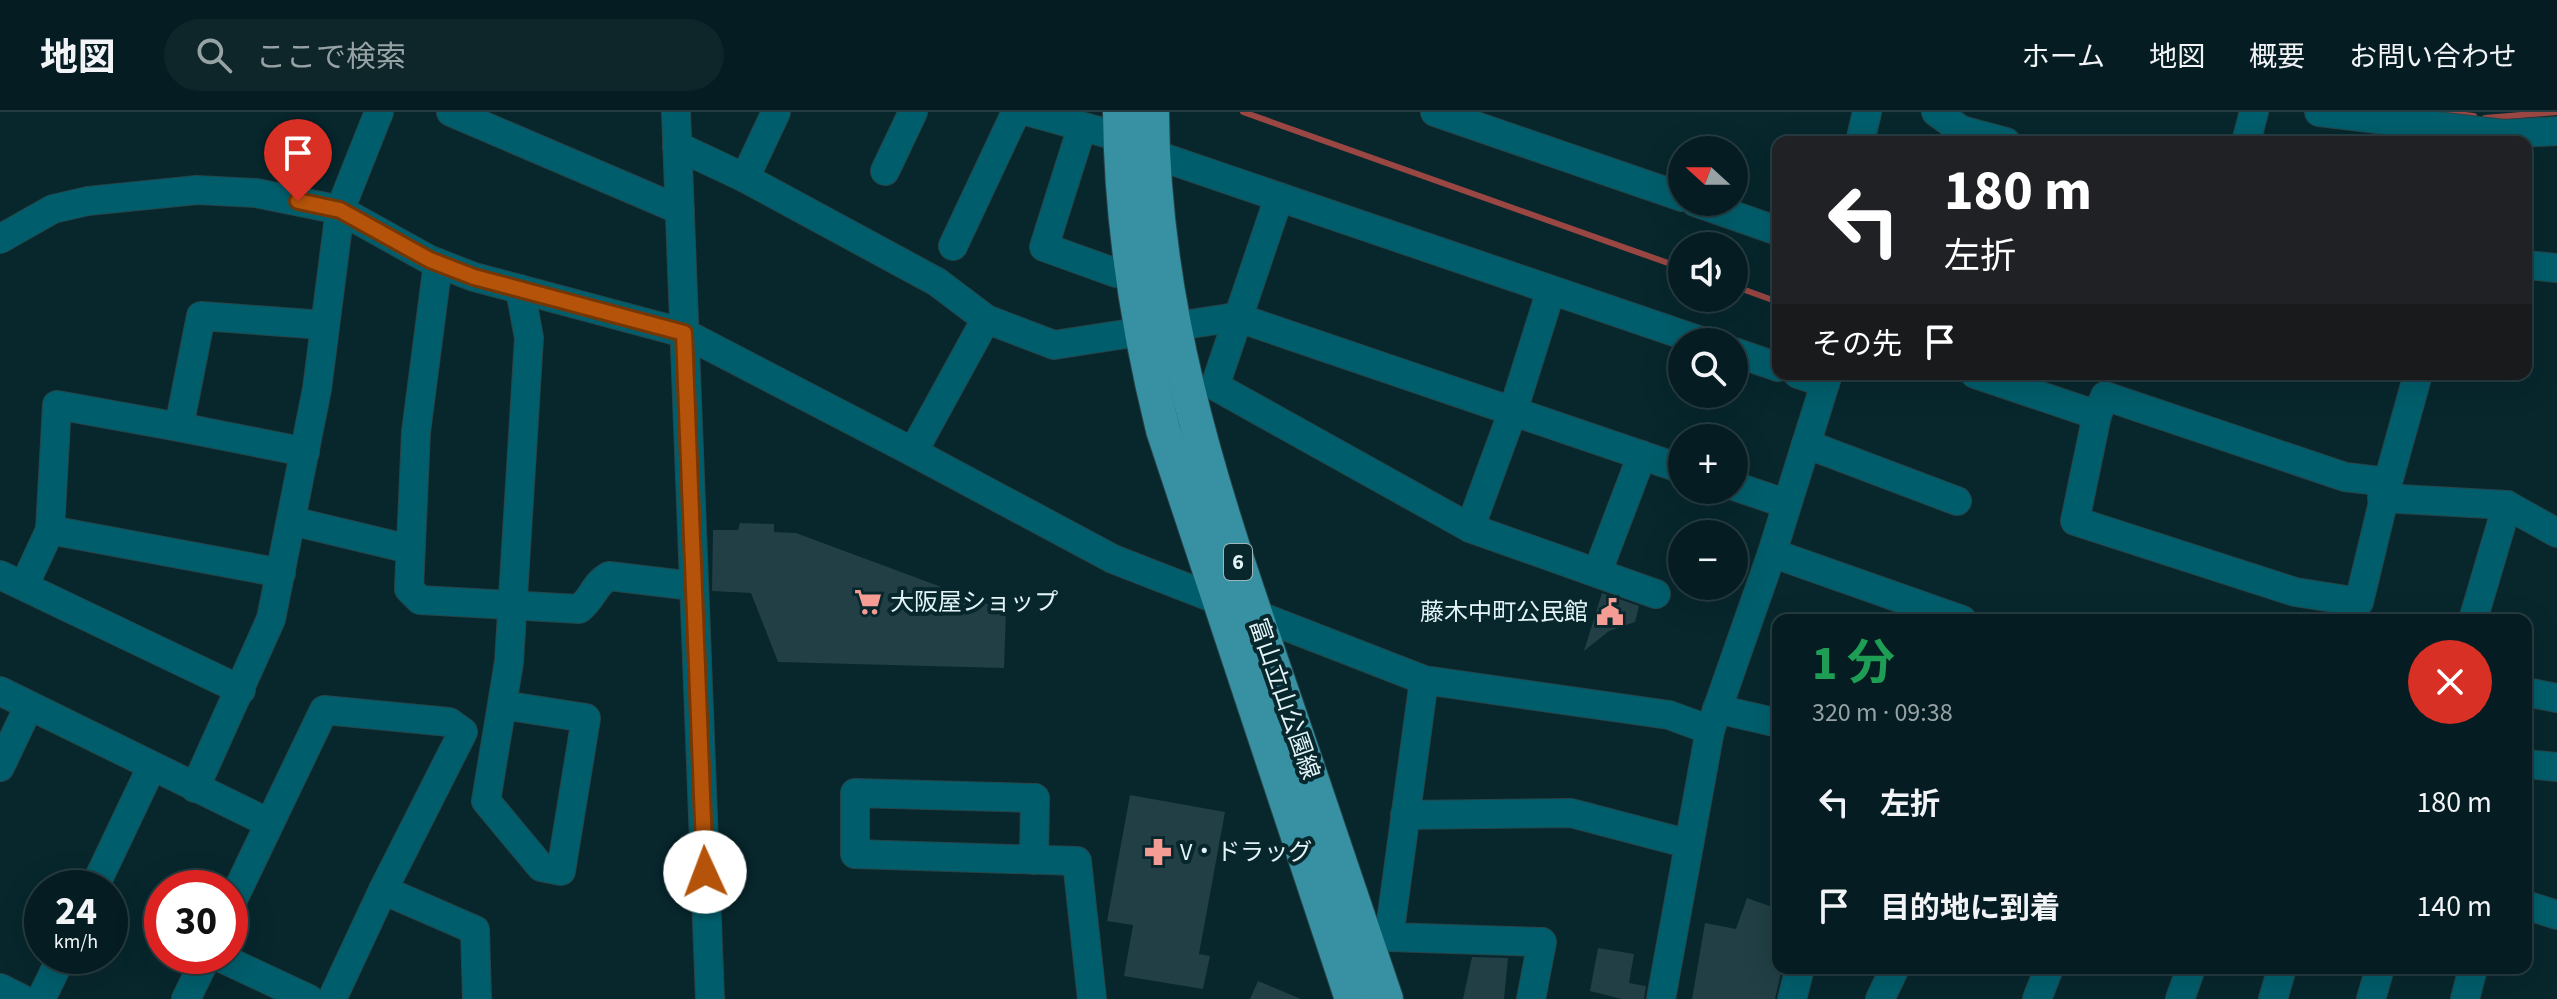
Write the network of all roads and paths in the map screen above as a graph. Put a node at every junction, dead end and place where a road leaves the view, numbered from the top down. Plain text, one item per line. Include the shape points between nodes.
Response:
1 (379, 112) edge
2 (451, 112) edge
3 (676, 112) edge
4 (776, 112) edge
5 (913, 112) edge
6 (1016, 112) edge
7 (1030, 112) edge
8 (1152, 112) edge
9 (1435, 112) edge
10 (1860, 112) edge
11 (1866, 112) edge
12 (1936, 112) edge
13 (2254, 112) edge
14 (2319, 112) edge
15 (1495, 122) edge
16 (1120, 124) edge
17 (1082, 127) junction
18 (2557, 131) edge
19 (1861, 136) edge
20 (1984, 136) edge
21 (2248, 136) edge
22 (677, 146) junction
23 (1153, 154) junction
24 (885, 171) dead end
25 (745, 178) junction
26 (1668, 191) edge
27 (1279, 197) junction
28 (340, 210) junction
29 (680, 210) junction
30 (1735, 216) edge
31 (1772, 229) edge
32 (0, 239) edge
33 (953, 246) dead end
34 (438, 263) junction
35 (2532, 266) edge
36 (2557, 268) edge
37 (1131, 272) junction
38 (520, 289) junction
39 (1551, 290) junction
40 (1236, 317) junction
41 (986, 319) junction
42 (324, 325) junction
43 (1156, 328) junction
44 (1668, 330) edge
45 (684, 333) junction
46 (1748, 357) edge
47 (1772, 365) edge
48 (1827, 380) edge
49 (2012, 380) edge
50 (2416, 380) edge
51 (2104, 395) edge
52 (1513, 411) junction
53 (179, 427) junction
54 (1806, 444) junction
55 (305, 452) junction
56 (913, 452) junction
57 (1642, 455) junction
58 (1668, 464) edge
59 (2385, 490) junction
60 (1748, 491) edge
61 (1957, 501) dead end
62 (1787, 504) junction
63 (2507, 505) junction
64 (292, 521) junction
65 (1470, 528) junction
66 (50, 530) junction
67 (2557, 533) edge
68 (409, 549) junction
69 (1772, 553) junction
70 (281, 573) junction
71 (1597, 573) junction
72 (12, 580) edge
73 (693, 586) junction
74 (1656, 594) dead end
75 (1219, 597) junction
76 (513, 606) junction
77 (2359, 611) edge
78 (1254, 613) junction
79 (1945, 614) edge
80 (2475, 614) edge
81 (1424, 680) junction
82 (241, 690) junction
83 (0, 691) edge
84 (2532, 693) edge
85 (2557, 698) edge
86 (502, 705) junction
87 (29, 706) junction
88 (1713, 719) junction
89 (1772, 723) edge
90 (0, 767) edge
91 (151, 768) junction
92 (195, 788) junction
93 (1405, 815) junction
94 (269, 823) junction
95 (1689, 844) junction
96 (1034, 860) junction
97 (103, 870) edge
98 (247, 870) edge
99 (383, 890) junction
100 (2532, 907) edge
101 (2557, 915) edge
102 (248, 970) edge
103 (53, 974) edge
104 (198, 974) edge
105 (1798, 974) edge
106 (1892, 974) edge
107 (2047, 974) edge
108 (2189, 974) edge
109 (2280, 974) edge
110 (2378, 974) edge
111 (2471, 974) edge
112 (0, 988) edge
113 (22, 999) edge
114 (41, 999) edge
115 (186, 999) edge
116 (309, 999) edge
117 (332, 999) edge
118 (477, 999) edge
119 (710, 999) edge
120 (1092, 999) edge
121 (1352, 999) edge
122 (1386, 999) edge
123 (1531, 999) edge
124 (1661, 999) edge
125 (1792, 999) edge
126 (1880, 999) edge
127 (2037, 999) edge
128 (2180, 999) edge
129 (2273, 999) edge
130 (2371, 999) edge
131 (2465, 999) edge

1 - 28 street
2 - 29 street
3 - 22 street
4 - 25 street
5 - 24 street
6 - 33 street
7 - 17 street
8 - 23 main road, 富山立山公園線 / 6
9 - 15 street
10 - 11 street
11 - 19 street
12 - 20 street via 1961,130
13 - 21 street
14 - 18 street via 2504,134
15 - 26 street
16 - 17 street
16 - 37 main road, 富山立山公園線 / 6
17 - 37 street via 1044,247 1116,273
22 - 25 street
22 - 29 street
23 - 27 street
23 - 43 main road, 富山立山公園線 / 6 via 1160,246
25 - 41 street via 937,282
27 - 39 street
27 - 40 street
28 - 32 street via 256,193 197,190 53,209
28 - 34 street
28 - 42 street
29 - 45 street
30 - 31 street
34 - 38 street
34 - 68 street via 416,432
35 - 36 street
37 - 43 main road, 富山立山公園線 / 6
38 - 45 street
38 - 76 street via 529,338
39 - 44 street
39 - 52 street
40 - 43 street
40 - 52 street
40 - 65 street via 1215,386
41 - 43 street via 1054,345
41 - 56 street
42 - 53 street via 201,316
42 - 55 street
43 - 75 main road, 富山立山公園線 / 6 via 1179,485
43 - 78 main road, 富山立山公園線 / 6
45 - 56 street
45 - 73 street
46 - 47 street
48 - 54 street
49 - 51 street
50 - 59 street
51 - 59 street
51 - 77 street via 2075,521
52 - 57 street
52 - 65 street
53 - 55 street
53 - 66 street via 57,405
54 - 61 street
54 - 62 street
55 - 64 street
56 - 75 street via 1113,559
57 - 58 street
57 - 71 street
59 - 63 street
59 - 77 street
60 - 62 street
62 - 69 street
63 - 67 street
63 - 80 street
64 - 68 street
64 - 70 street
65 - 71 street
66 - 70 street
66 - 72 street
68 - 76 street via 409,589 420,600
69 - 79 street
69 - 88 street
70 - 82 street via 271,619
71 - 74 street
72 - 82 street
73 - 76 street via 609,576 598,582 591,601 579,609
73 - 119 street
75 - 78 street
75 - 121 main road, 富山立山公園線 / 6
76 - 86 street
78 - 81 street
78 - 122 main road, 富山立山公園線 / 6
81 - 88 street
81 - 93 street
82 - 92 street
83 - 87 street
84 - 85 street
86 - 86 street via 486,801 541,867 561,871 586,718
87 - 90 street
87 - 91 street
88 - 89 street
88 - 95 street
91 - 92 street
91 - 97 street
92 - 94 street
93 - 95 street via 1571,813
93 - 123 street via 1389,937 1542,942
94 - 98 street
94 - 99 street via 324,710 449,722 463,732
95 - 124 street
96 - 96 street via 855,854 855,793 1035,798
96 - 120 street via 1077,861
99 - 117 street
99 - 118 street via 475,930
100 - 101 street
102 - 116 street
103 - 114 street
104 - 115 street
105 - 125 street
106 - 126 street
107 - 127 street
108 - 128 street
109 - 129 street
110 - 130 street
111 - 131 street
112 - 113 street

